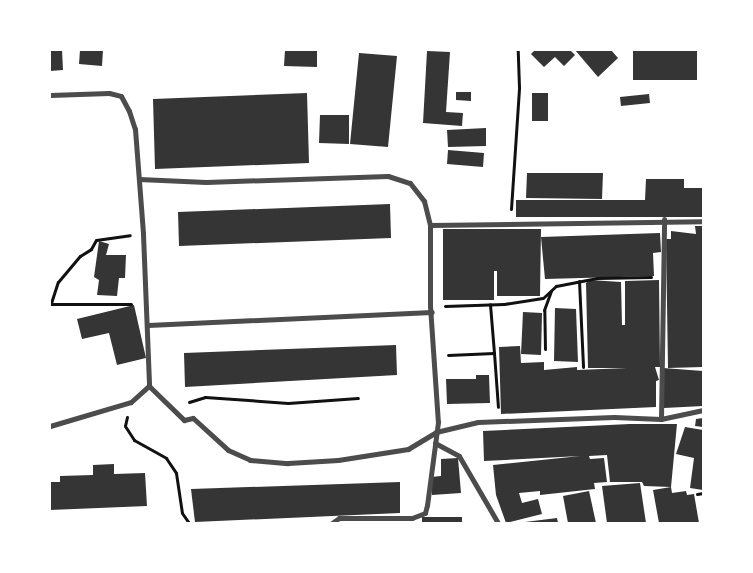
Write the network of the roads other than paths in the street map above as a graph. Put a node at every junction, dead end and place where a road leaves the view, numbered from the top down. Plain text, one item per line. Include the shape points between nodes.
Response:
1 (50, 95) edge
2 (139, 179) junction
3 (664, 219) junction
4 (703, 221) edge
5 (430, 225) junction
6 (431, 309) junction
7 (148, 325) junction
8 (150, 386) junction
9 (703, 410) edge
10 (661, 419) junction
11 (50, 426) edge
12 (436, 432) junction
13 (435, 443) junction
14 (332, 523) edge
15 (498, 523) edge

1 - 2 street via 109,93 121,96 135,129
2 - 5 street via 206,182 388,176 400,178 418,191
2 - 7 street via 144,304
3 - 4 street
3 - 5 street
3 - 10 street
5 - 6 street
6 - 7 street
6 - 12 street
7 - 8 street
8 - 11 street via 131,402
8 - 12 street via 184,420 193,418 228,450 250,460 288,463 338,460 408,449
9 - 10 street
10 - 12 street via 614,417 478,422
12 - 13 street
13 - 14 street via 425,513 412,518 339,518
13 - 15 street via 459,456

